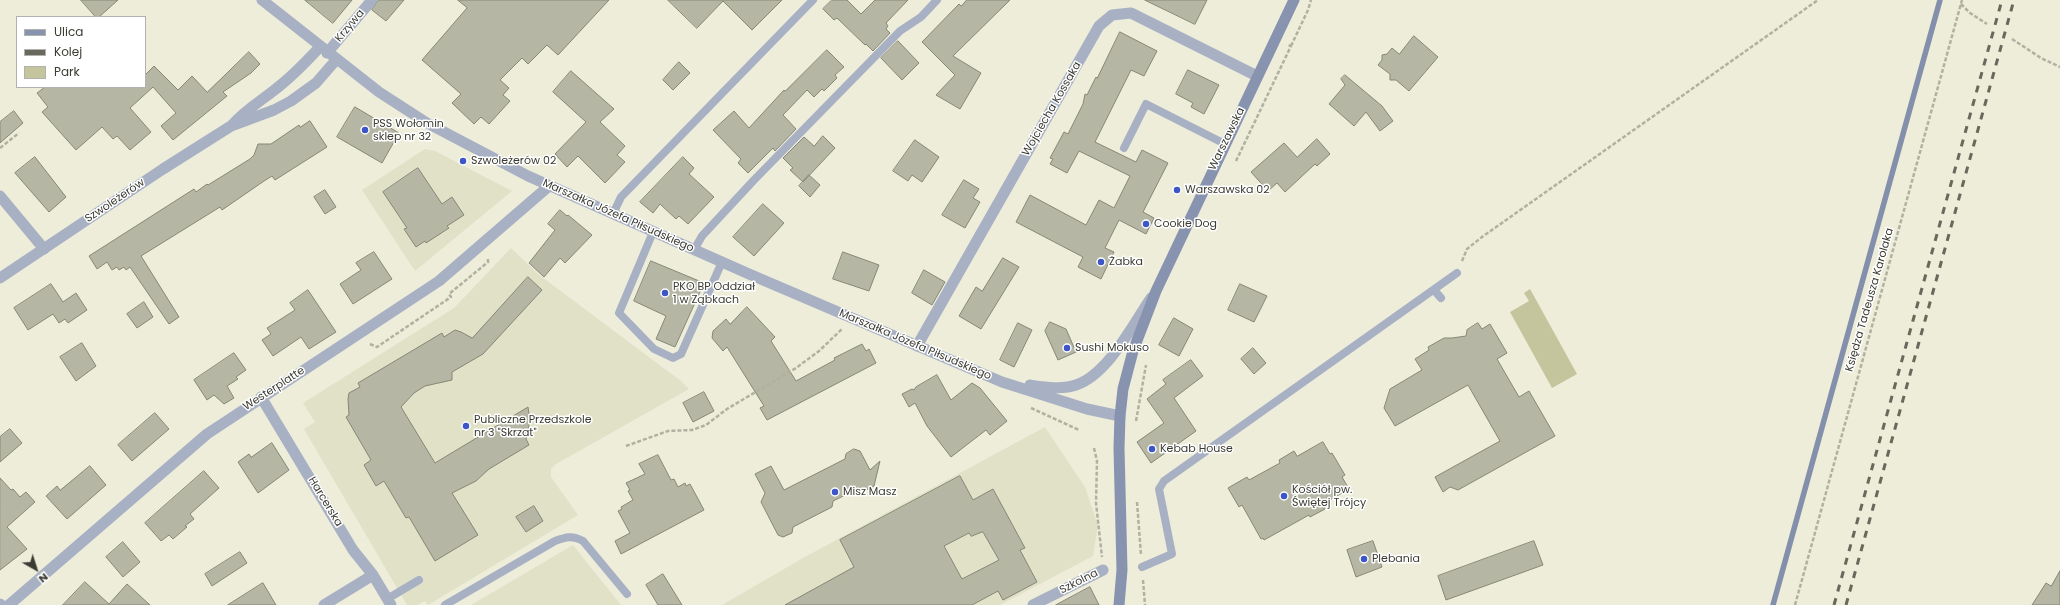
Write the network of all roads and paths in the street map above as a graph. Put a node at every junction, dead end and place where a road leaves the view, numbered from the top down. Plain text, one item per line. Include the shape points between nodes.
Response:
1 (262, 0) edge
2 (372, 0) edge
3 (813, 0) edge
4 (937, 0) edge
5 (1294, 0) edge
6 (1311, 0) edge
7 (1818, 0) edge
8 (1962, 0) edge
9 (1961, 4) junction
10 (1987, 24) dead end
11 (1275, 38) junction
12 (2012, 39) dead end
13 (1291, 46) junction
14 (327, 53) junction
15 (2060, 67) edge
16 (1257, 76) junction
17 (231, 126) junction
18 (19, 133) dead end
19 (1225, 144) junction
20 (0, 148) edge
21 (1124, 148) dead end
22 (1233, 167) dead end
23 (549, 186) junction
24 (0, 196) edge
25 (613, 214) junction
26 (653, 232) junction
27 (44, 249) junction
28 (694, 250) junction
29 (488, 256) dead end
30 (722, 262) junction
31 (1457, 273) joint
32 (0, 278) edge
33 (1434, 290) junction
34 (1156, 291) junction
35 (1441, 298) dead end
36 (851, 318) junction
37 (833, 327) dead end
38 (840, 330) junction
39 (848, 333) dead end
40 (363, 341) dead end
41 (918, 346) junction
42 (1148, 360) dead end
43 (1002, 382) junction
44 (261, 397) junction
45 (1028, 407) dead end
46 (1120, 416) junction
47 (1136, 427) dead end
48 (1079, 430) dead end
49 (626, 446) dead end
50 (1094, 448) dead end
51 (1136, 494) dead end
52 (1142, 567) junction
53 (1103, 570) joint
54 (373, 575) junction
55 (419, 580) dead end
56 (627, 594) dead end
57 (389, 602) edge
58 (9, 605) edge
59 (324, 605) edge
60 (445, 605) edge
61 (1033, 605) edge
62 (1119, 605) edge
63 (1145, 605) edge
64 (1795, 605) edge

1 - 14 street, Marszałka Józefa Piłsudskiego
2 - 14 street, Krzywa
3 - 25 lane via 621,197
4 - 28 lane via 921,17 900,31 754,180 702,236
5 - 11 main road, Warszawska
6 - 13 path
7 - 31 path via 1467,249
8 - 9 path, Księdza Tadeusza Karolaka
9 - 10 path
9 - 64 path, Księdza Tadeusza Karolaka
11 - 13 path
11 - 16 main road, Warszawska
12 - 15 path
13 - 22 path
14 - 17 street, Szwoleżerów via 304,66 242,114
14 - 17 street, Szwoleżerów via 316,83 274,110
14 - 23 street, Marszałka Józefa Piłsudskiego via 378,92 427,123
16 - 19 main road, Warszawska
16 - 41 street, Wojciecha Kossaka via 1131,14 1112,15 1099,26
17 - 27 street, Szwoleżerów
18 - 20 path
19 - 21 lane via 1146,104
19 - 34 main road, Warszawska
23 - 25 street, Marszałka Józefa Piłsudskiego
23 - 44 street, Westerplatte via 439,281
24 - 27 street
25 - 26 street, Marszałka Józefa Piłsudskiego
26 - 28 street, Marszałka Józefa Piłsudskiego
26 - 30 lane via 620,313 654,349 673,358 681,354
27 - 32 street, Szwoleżerów
28 - 30 street, Marszałka Józefa Piłsudskiego
29 - 40 path via 488,262 450,294 451,297 377,347
30 - 36 street, Marszałka Józefa Piłsudskiego
31 - 33 lane
33 - 35 lane
33 - 52 lane via 1164,481 1159,489 1172,554
34 - 43 street, Marszałka Józefa Piłsudskiego via 1106,364 1089,379 1061,387
34 - 46 main road, Warszawska via 1133,351 1123,389
36 - 38 path
36 - 41 street, Marszałka Józefa Piłsudskiego
37 - 38 path
38 - 39 path
38 - 49 path via 819,351 796,368 727,409 706,425 692,430 668,431
41 - 43 street, Marszałka Józefa Piłsudskiego
42 - 47 path
43 - 46 street, Marszałka Józefa Piłsudskiego via 1087,409
44 - 54 street, Harcerska via 353,550
44 - 58 street, Westerplatte via 201,439
45 - 48 path
46 - 62 main road via 1118,448 1122,570
50 - 53 path via 1097,462 1096,503
51 - 52 path
52 - 63 path
53 - 61 street, Szkolna
54 - 57 street, Harcerska
54 - 59 street
55 - 57 lane
56 - 60 lane via 583,541 575,536 555,541

